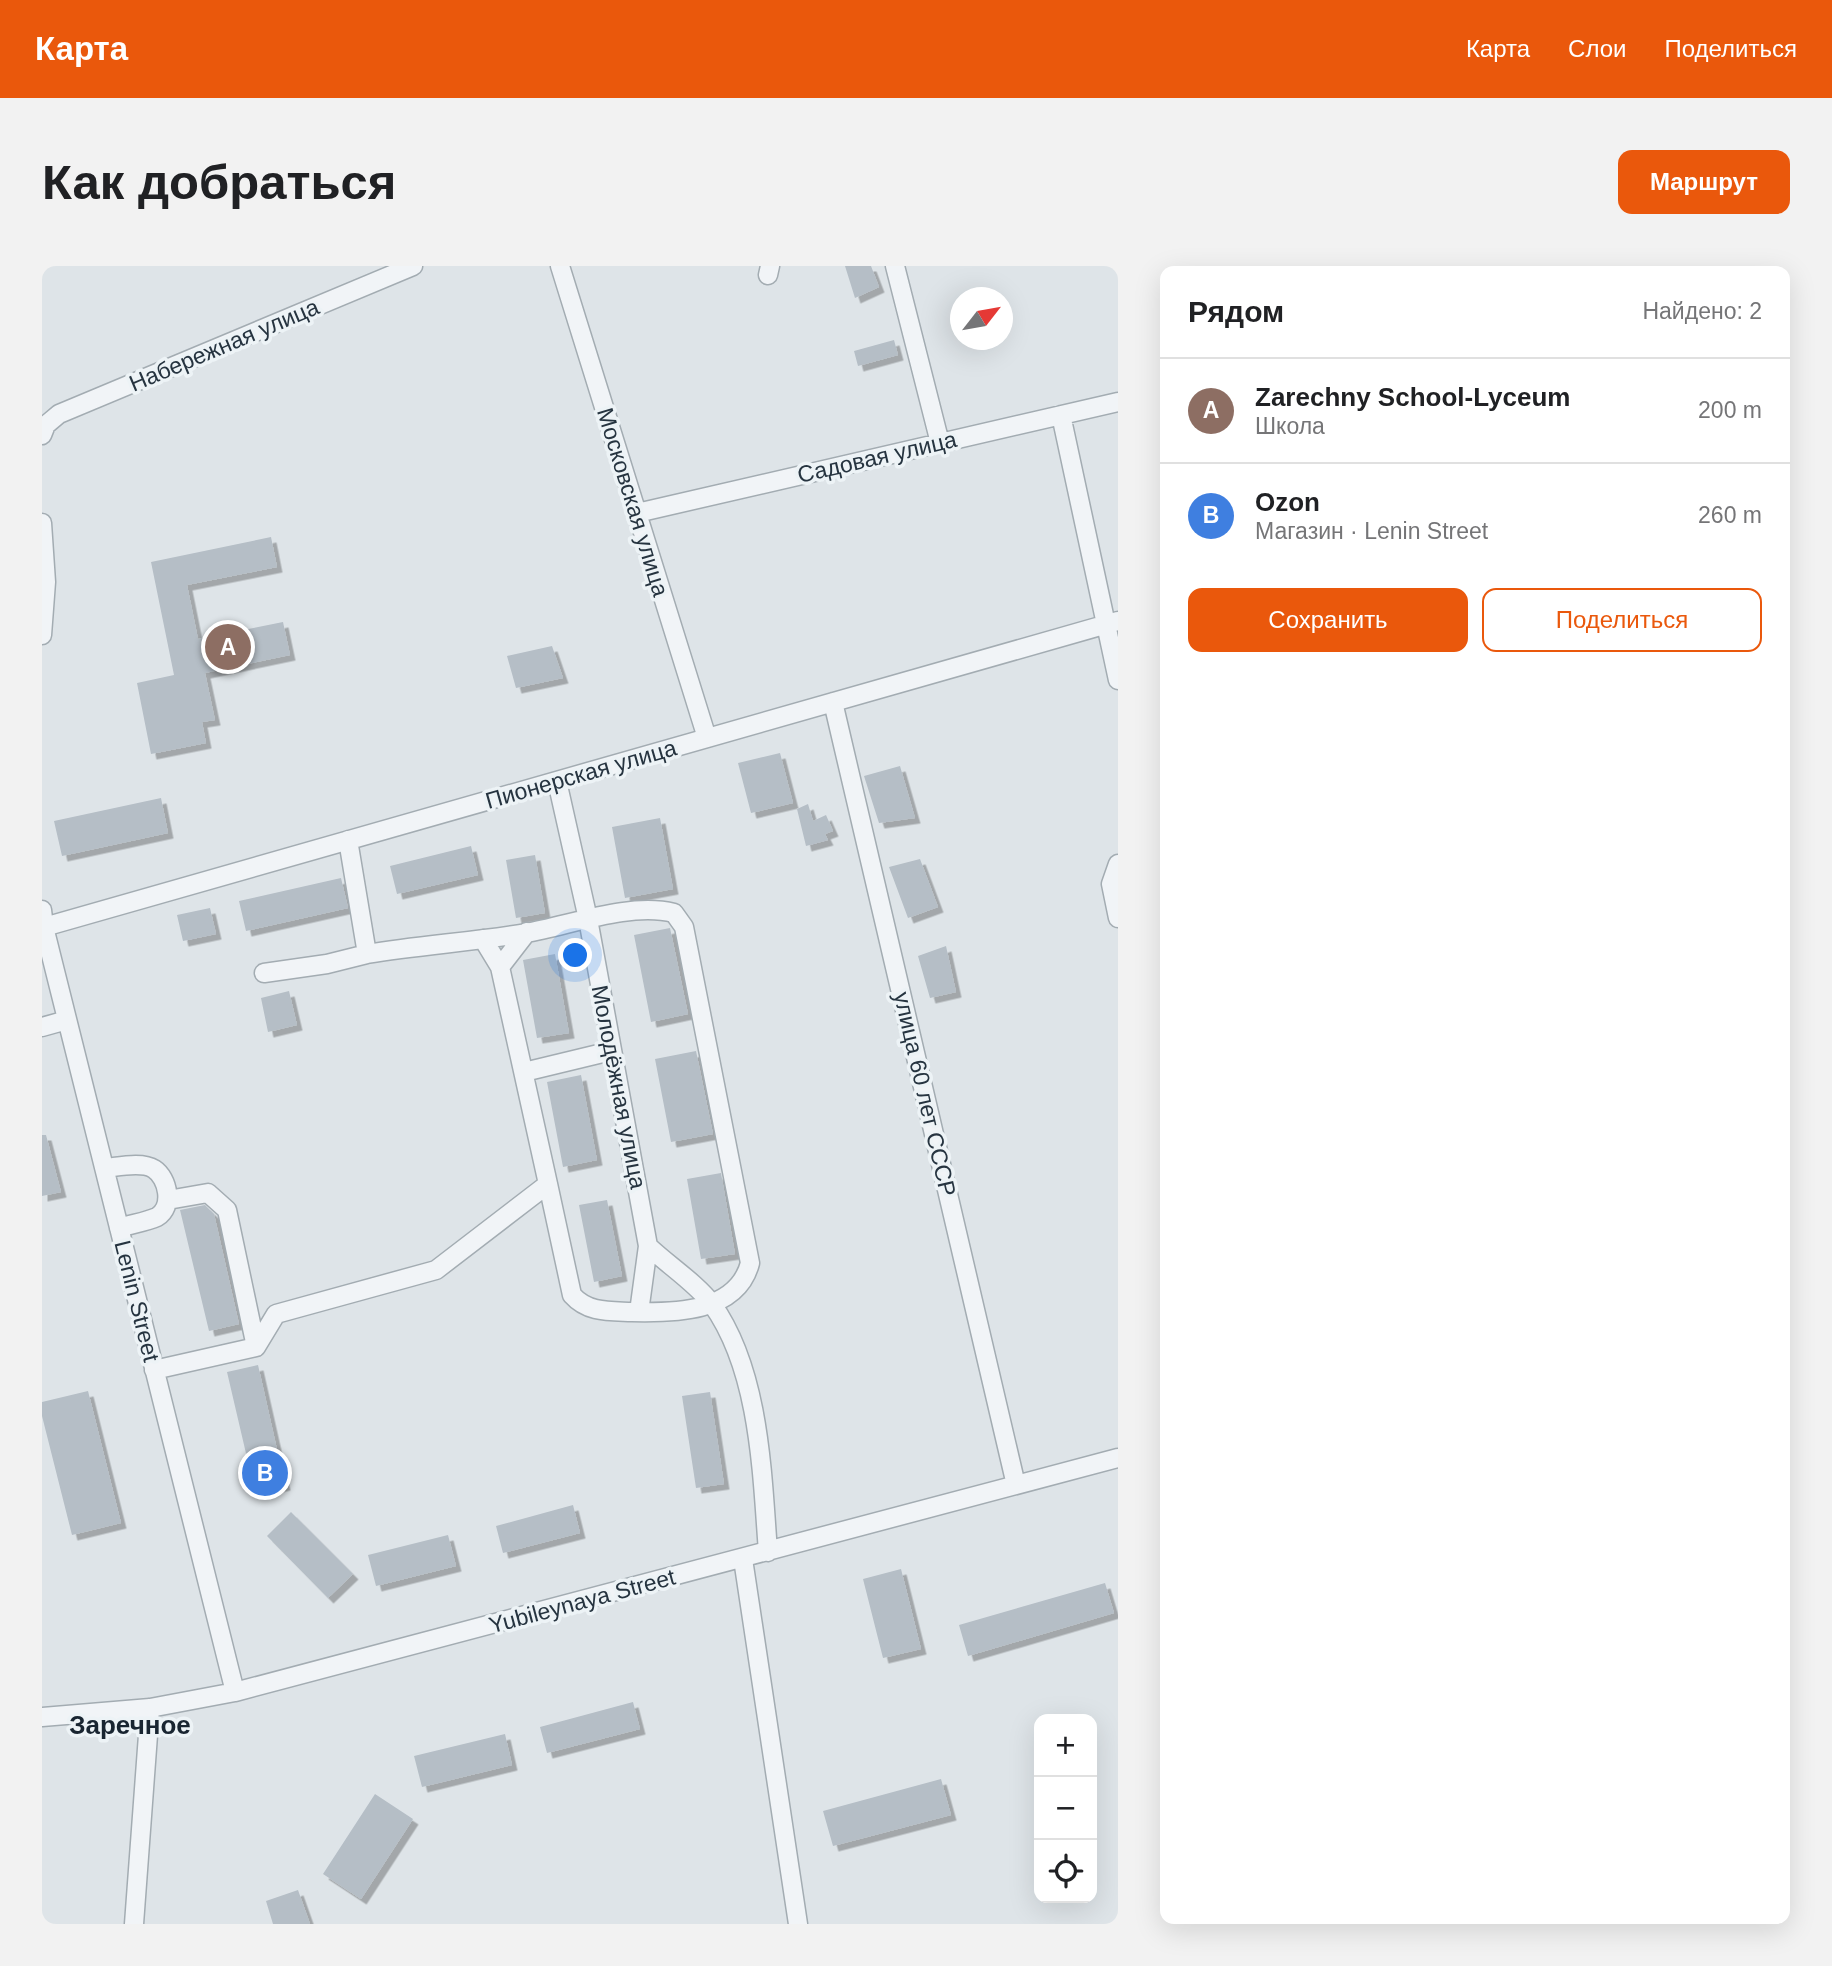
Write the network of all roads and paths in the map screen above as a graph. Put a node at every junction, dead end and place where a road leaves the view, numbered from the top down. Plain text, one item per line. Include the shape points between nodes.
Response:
1 (414, 266) edge
2 (560, 266) edge
3 (895, 266) edge
4 (1118, 402) edge
5 (1061, 415) junction
6 (42, 435) edge
7 (940, 443) junction
8 (637, 513) junction
9 (42, 523) edge
10 (44, 582) edge
11 (1112, 623) edge
12 (42, 635) edge
13 (1118, 680) edge
14 (834, 702) junction
15 (707, 738) junction
16 (557, 781) junction
17 (348, 840) junction
18 (1118, 864) edge
19 (43, 918) edge
20 (1118, 918) edge
21 (588, 919) junction
22 (527, 932) junction
23 (483, 939) junction
24 (367, 954) junction
25 (500, 967) junction
26 (264, 973) dead end
27 (67, 1020) junction
28 (42, 1027) edge
29 (611, 1051) junction
30 (524, 1072) junction
31 (104, 1168) junction
32 (548, 1184) junction
33 (168, 1200) junction
34 (119, 1228) junction
35 (648, 1247) junction
36 (710, 1303) junction
37 (639, 1312) junction
38 (256, 1347) junction
39 (154, 1370) junction
40 (1118, 1458) edge
41 (1016, 1486) junction
42 (768, 1552) junction
43 (743, 1559) junction
44 (235, 1692) junction
45 (150, 1708) junction
46 (42, 1717) edge
47 (134, 1924) edge
48 (799, 1924) edge

1 - 6 street, Набережная улица via 59,414
2 - 8 street, Московская улица
3 - 7 street
4 - 5 street, Садовая улица
5 - 7 street, Садовая улица
5 - 11 street
7 - 8 street, Садовая улица
8 - 15 street, Московская улица
9 - 10 street
10 - 12 street
11 - 13 street
11 - 14 street, Пионерская улица
14 - 15 street, Пионерская улица
14 - 41 street, улица 60 лет СССР
15 - 16 street, Пионерская улица
16 - 17 street, Пионерская улица
16 - 21 street, Молодёжная улица
17 - 19 street, Пионерская улица
17 - 24 street
18 - 20 street via 1111,884
19 - 27 street, Lenin Street
21 - 22 street
21 - 29 street, Молодёжная улица
21 - 36 street via 658,909 674,913 684,927 750,1263 747,1277 736,1289
22 - 23 street
22 - 25 street
23 - 24 street
23 - 25 street
24 - 26 street
25 - 30 street
27 - 28 street
27 - 31 street, Lenin Street
29 - 30 street
29 - 35 street, Молодёжная улица
30 - 32 street
31 - 33 street via 153,1169 163,1180
31 - 34 street, Lenin Street
32 - 37 street via 572,1295 596,1310
32 - 38 street via 436,1270 276,1314
33 - 34 street via 157,1217
33 - 38 street via 208,1193 227,1210
34 - 39 street, Lenin Street
35 - 36 street
35 - 37 street, Молодёжная улица
36 - 37 street via 693,1310
36 - 42 street via 742,1361 761,1464
38 - 39 street
39 - 44 street, Lenin Street
40 - 41 street, Yubileynaya Street
41 - 42 street, Yubileynaya Street
42 - 43 street, Yubileynaya Street
43 - 44 street, Yubileynaya Street
43 - 48 street
44 - 45 street, Yubileynaya Street
45 - 46 street, Yubileynaya Street
45 - 47 street

